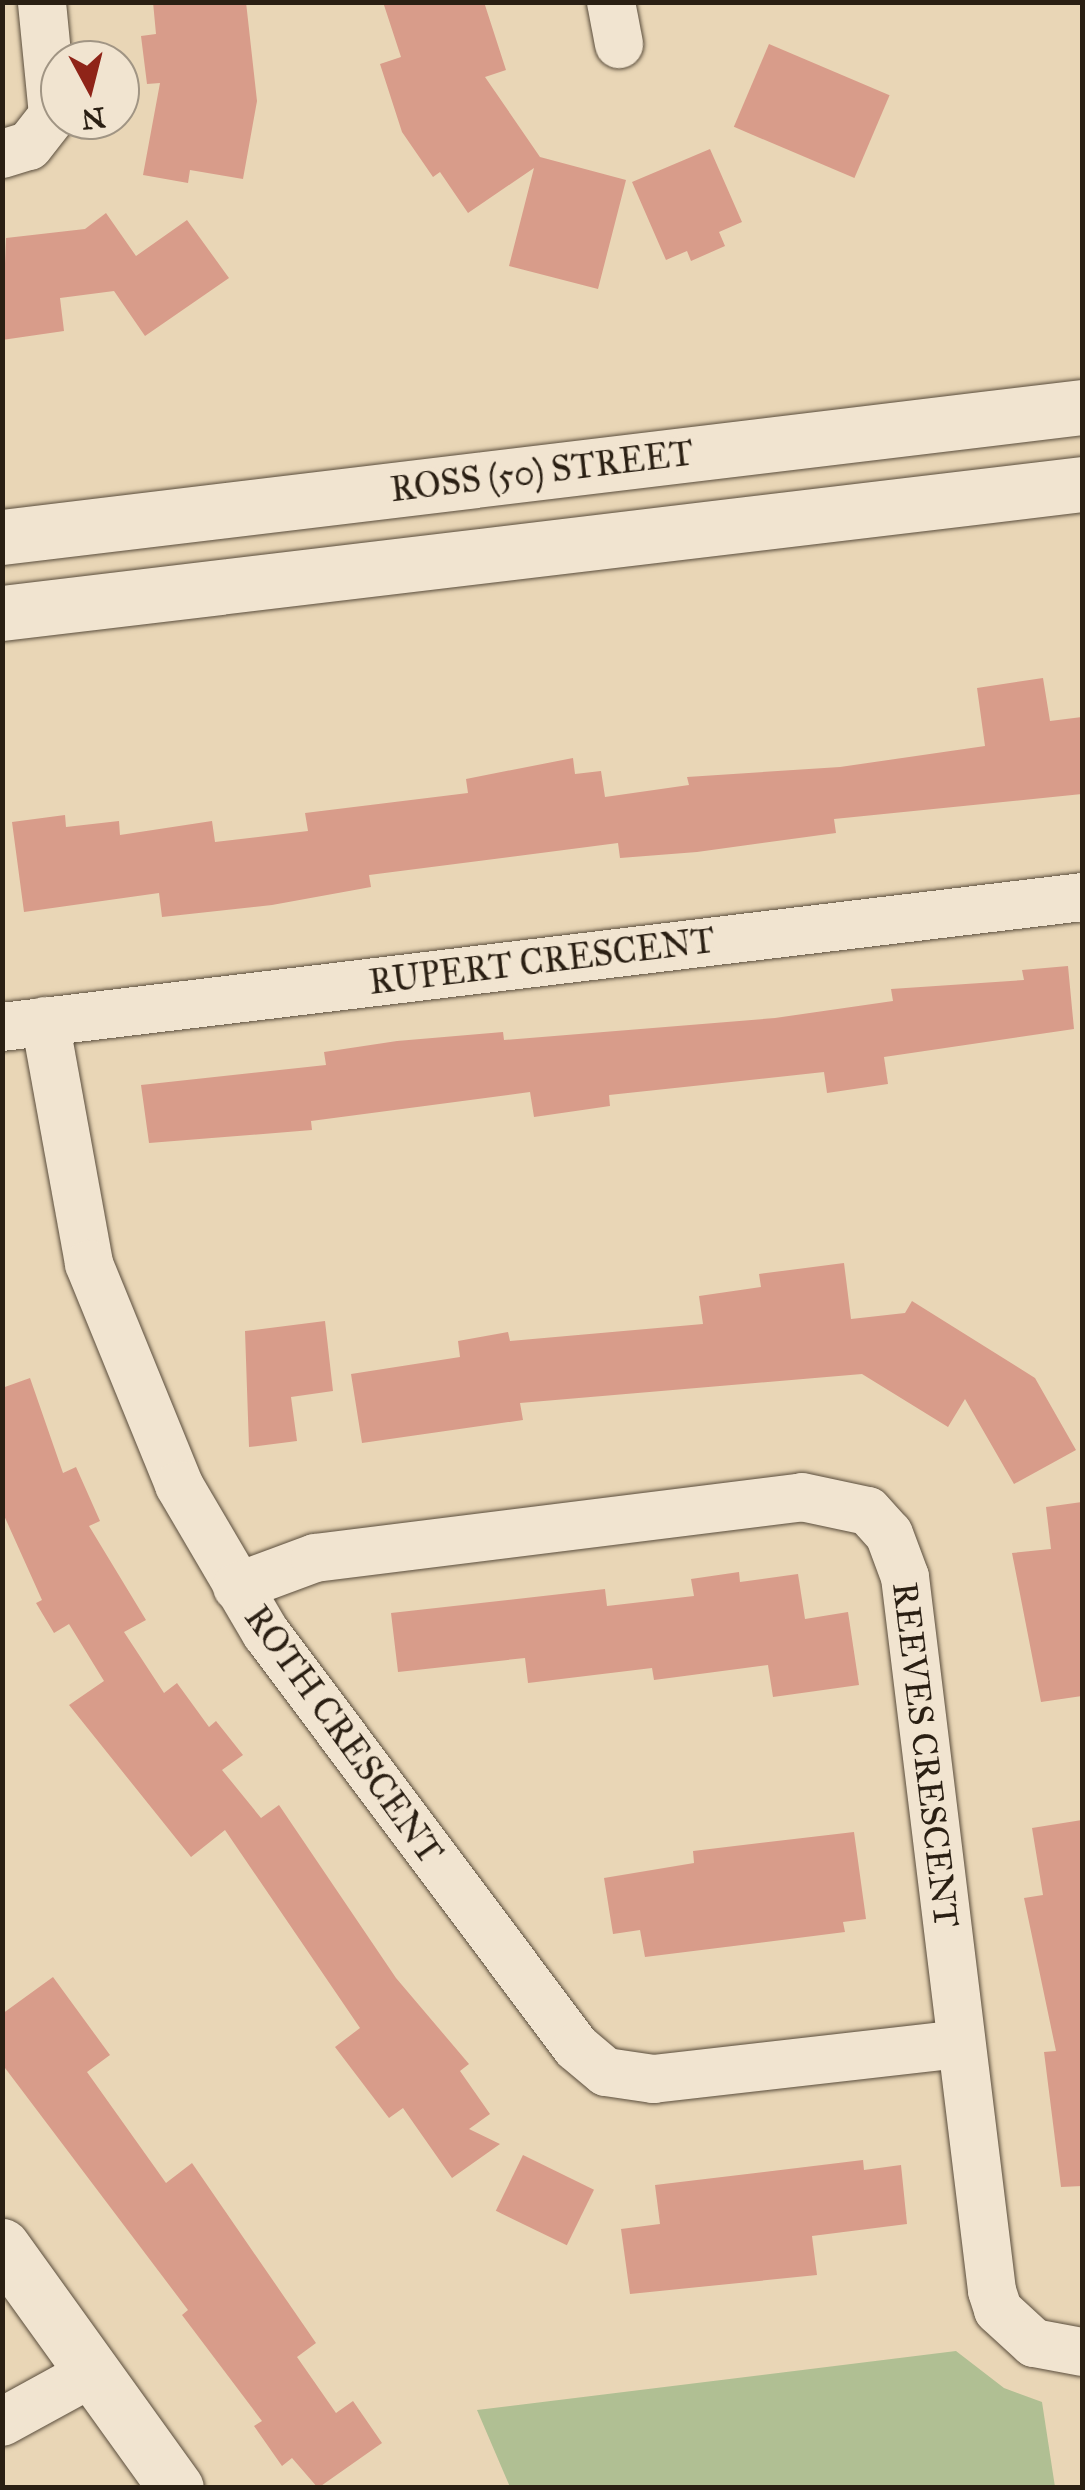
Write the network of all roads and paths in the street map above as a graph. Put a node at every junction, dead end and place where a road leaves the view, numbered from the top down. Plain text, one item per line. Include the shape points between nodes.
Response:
1 (42, 2) edge
2 (2, 154) edge
3 (1082, 407) edge
4 (1082, 484) edge
5 (2, 537) edge
6 (2, 614) edge
7 (1082, 897) edge
8 (24, 1024) edge
9 (237, 1587) junction
10 (960, 2044) junction
11 (2, 2246) edge
12 (1082, 2352) edge
13 (95, 2371) junction
14 (2, 2422) edge
15 (176, 2488) edge

1 - 2 street via 53,115 29,146
3 - 5 street, ROSS (50) STREET
4 - 6 street
7 - 8 street, RUPERT CRESCENT
8 - 9 street, ROTH CRESCENT via 100,1300 151,1428
9 - 10 street, ROTH CRESCENT via 410,1831 576,2047 606,2072 653,2079
9 - 10 street, REEVES CRESCENT via 315,1558 802,1497 868,1511 889,1534 905,1576
10 - 12 street, REEVES CRESCENT via 998,2310 1034,2342
11 - 13 street
13 - 14 street
13 - 15 street

